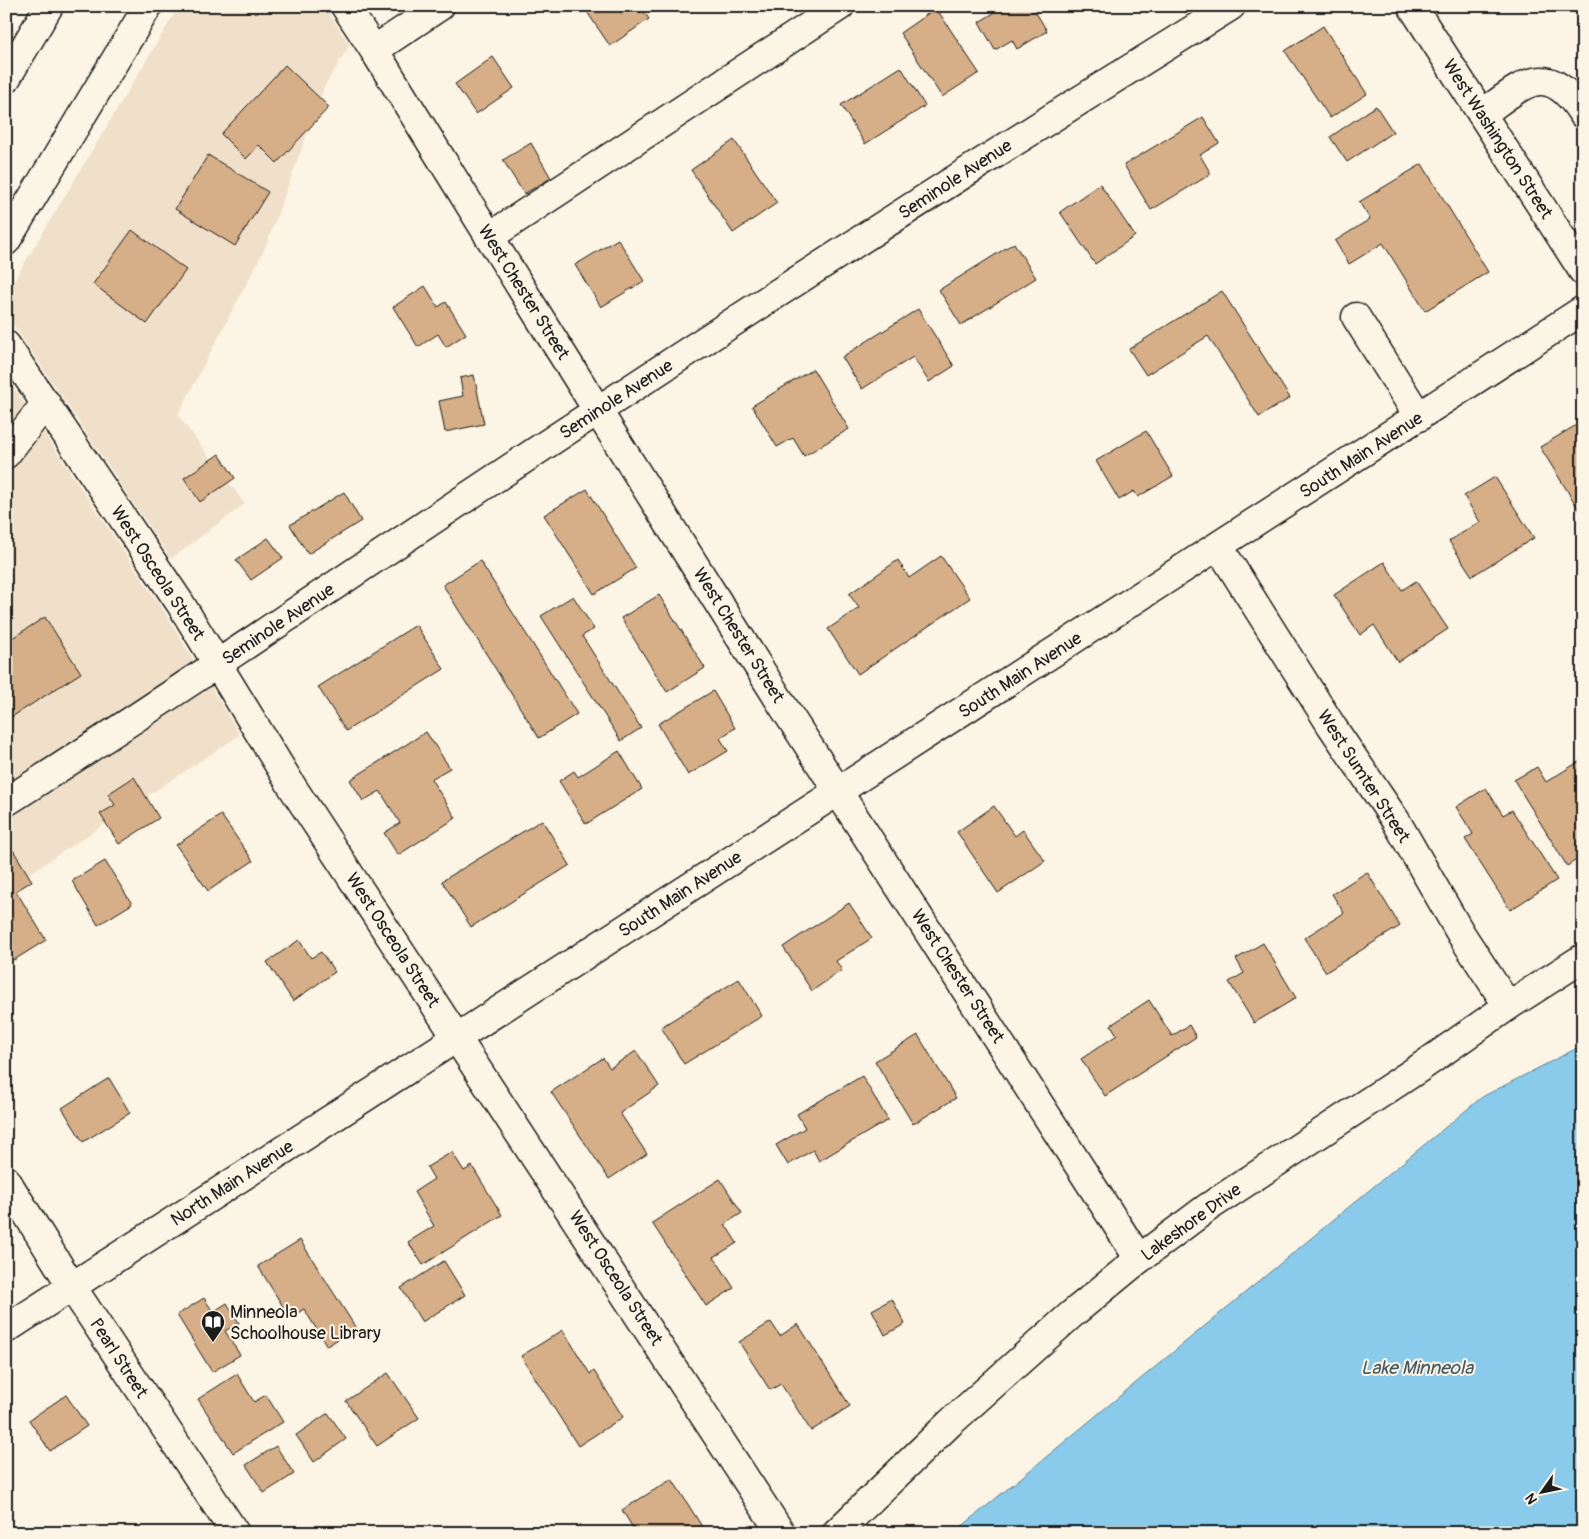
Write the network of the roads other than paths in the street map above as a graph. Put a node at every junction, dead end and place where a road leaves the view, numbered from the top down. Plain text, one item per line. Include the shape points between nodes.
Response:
1 (49, 6) edge
2 (148, 6) edge
3 (345, 6) edge
4 (440, 6) edge
5 (840, 6) edge
6 (1231, 6) edge
7 (1412, 6) edge
8 (374, 50) junction
9 (6, 79) edge
10 (1482, 114) junction
11 (1583, 114) edge
12 (489, 237) junction
13 (6, 240) edge
14 (1583, 271) edge
15 (1583, 310) edge
16 (1356, 317) dead end
17 (6, 345) edge
18 (46, 403) junction
19 (598, 410) junction
20 (1419, 417) junction
21 (6, 454) edge
22 (1219, 547) junction
23 (217, 665) junction
24 (839, 791) junction
25 (6, 802) edge
26 (1583, 958) edge
27 (1508, 1006) junction
28 (457, 1038) junction
29 (6, 1180) edge
30 (1139, 1259) junction
31 (72, 1286) junction
32 (6, 1328) edge
33 (235, 1533) edge
34 (781, 1533) edge
35 (836, 1533) edge

1 - 9 main road
2 - 13 main road
3 - 8 main road, West Chester Street
4 - 8 main road
5 - 12 main road
6 - 19 main road, Seminole Avenue
7 - 10 main road, West Washington Street
8 - 12 main road, West Chester Street
10 - 11 main road via 1526,84 1544,80 1567,91
10 - 14 main road, West Washington Street
12 - 19 main road, West Chester Street
15 - 20 main road, South Main Avenue
16 - 20 main road
17 - 18 main road, West Osceola Street
18 - 21 main road
18 - 23 main road, West Osceola Street
19 - 23 main road, Seminole Avenue
19 - 24 main road, West Chester Street
20 - 22 main road, South Main Avenue
22 - 24 main road, South Main Avenue
22 - 27 main road, West Sumter Street via 1330,725 1396,822 1460,934
23 - 25 main road, Seminole Avenue
23 - 28 main road, West Osceola Street
24 - 28 main road, South Main Avenue
24 - 30 main road, West Chester Street
26 - 27 main road, Lakeshore Drive
27 - 30 main road, Lakeshore Drive via 1418,1070 1207,1208
28 - 31 main road, North Main Avenue
28 - 34 main road, West Osceola Street
29 - 31 main road, Pearl Street
30 - 35 main road, Lakeshore Drive via 950,1423
31 - 32 main road, North Main Avenue
31 - 33 main road, Pearl Street

